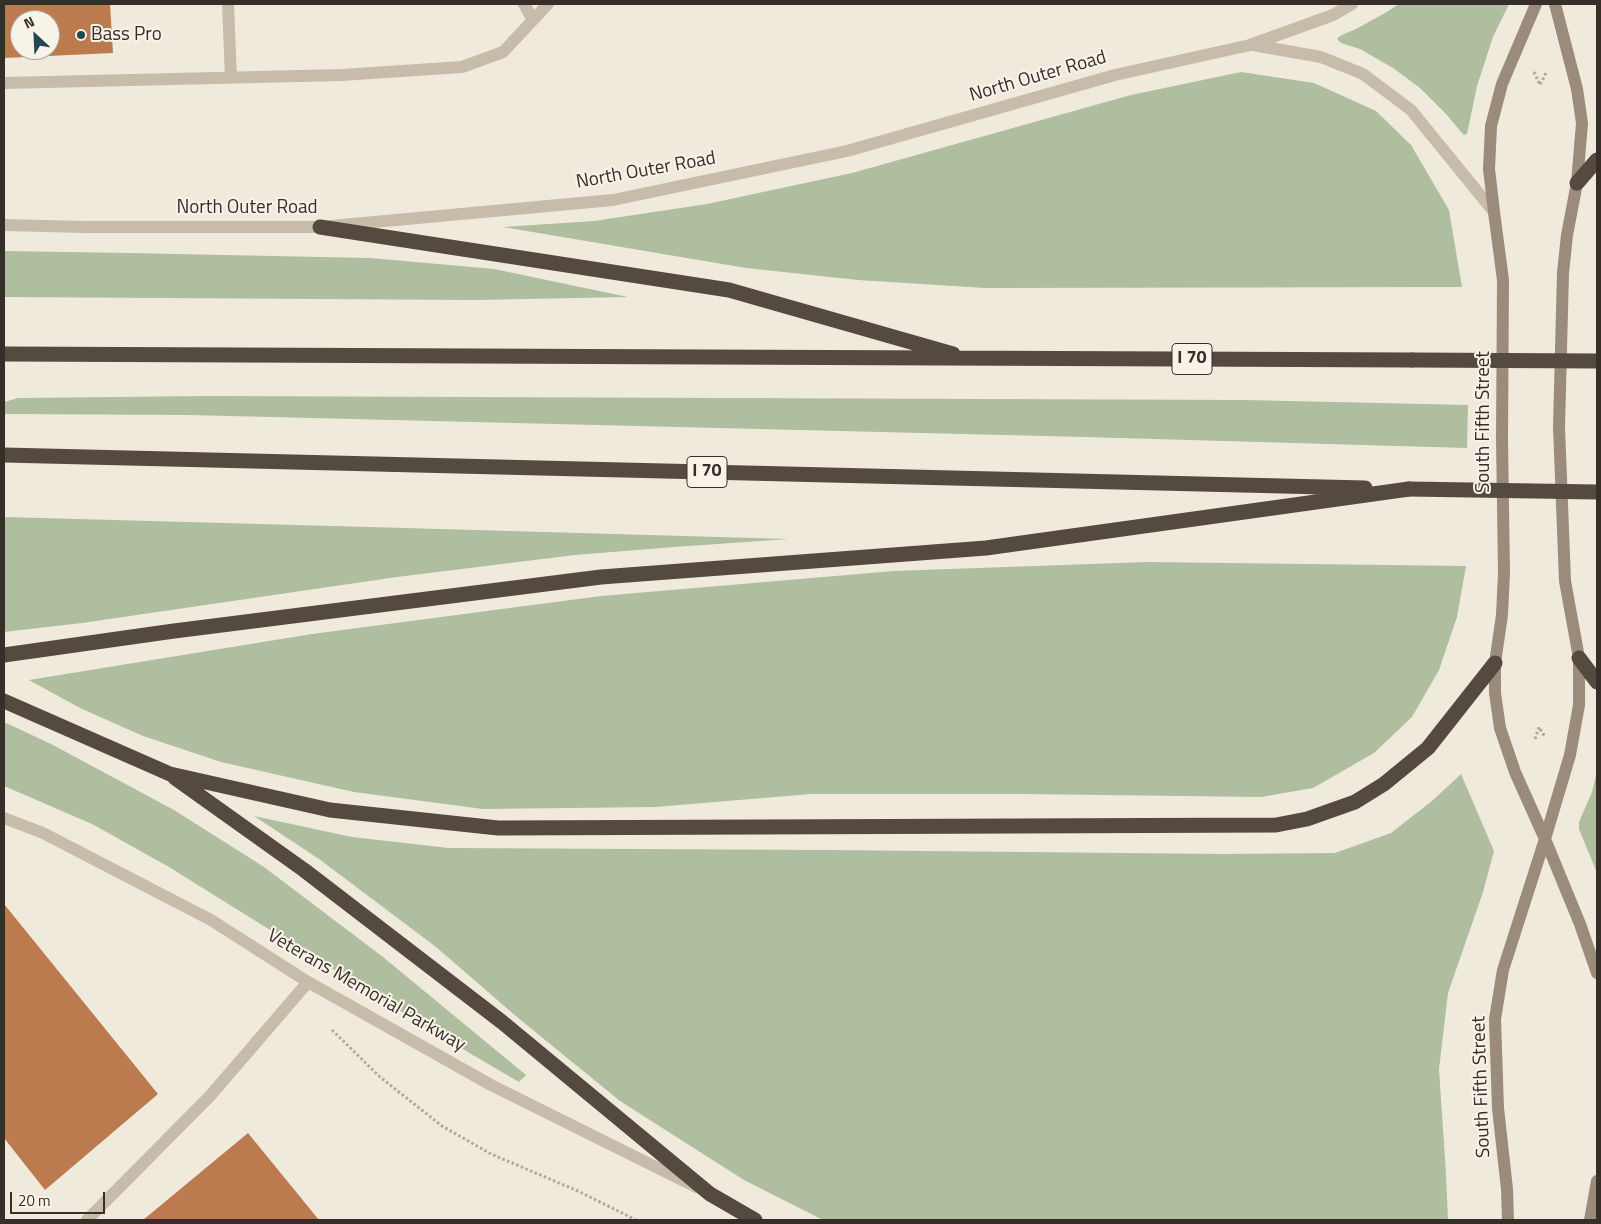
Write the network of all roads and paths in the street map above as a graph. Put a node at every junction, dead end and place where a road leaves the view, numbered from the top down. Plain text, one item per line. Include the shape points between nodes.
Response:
1 (228, 4) edge
2 (524, 4) edge
3 (548, 4) edge
4 (1352, 4) edge
5 (1536, 4) edge
6 (1554, 4) edge
7 (533, 20) junction
8 (1250, 45) junction
9 (1534, 72) dead end
10 (1546, 73) dead end
11 (231, 78) junction
12 (4, 83) edge
13 (1597, 160) edge
14 (1578, 183) junction
15 (1494, 212) junction
16 (4, 225) edge
17 (320, 227) junction
18 (4, 354) edge
19 (971, 359) junction
20 (1597, 360) edge
21 (4, 455) edge
22 (1409, 489) junction
23 (1597, 492) edge
24 (4, 655) edge
25 (1578, 658) junction
26 (1496, 663) junction
27 (1597, 682) edge
28 (4, 701) edge
29 (1545, 738) dead end
30 (1535, 739) dead end
31 (170, 774) junction
32 (4, 818) edge
33 (1546, 839) junction
34 (1597, 973) edge
35 (308, 982) junction
36 (332, 1030) dead end
37 (1597, 1181) edge
38 (710, 1194) junction
39 (87, 1220) edge
40 (636, 1220) edge
41 (755, 1220) edge
42 (1508, 1220) edge
43 (1590, 1220) edge

1 - 11 street
2 - 7 street
3 - 7 street
4 - 8 street via 1333,15
5 - 15 main road, South Fifth Street via 1502,84 1491,126
6 - 14 main road, South Fifth Street via 1577,90 1582,123
7 - 11 street via 503,52 462,66 342,75
8 - 15 street via 1321,57 1363,74 1411,110
8 - 17 street, North Outer Road via 1116,75 847,151 613,200
9 - 10 path via 1540,85
11 - 12 street
13 - 14 highway
14 - 25 main road, South Fifth Street via 1563,273 1559,427 1565,581
15 - 26 main road, South Fifth Street via 1503,280 1504,573
16 - 17 street, North Outer Road
17 - 19 highway via 729,290
18 - 19 highway, I 70
19 - 20 highway, I 70, bridge
21 - 22 highway, I 70
22 - 23 highway, I 70, bridge
22 - 24 highway via 986,548 601,577 174,630
25 - 27 highway
25 - 33 main road, South Fifth Street via 1579,705 1570,755
26 - 31 highway via 1428,748 1384,784 1355,802 1307,819 1276,825 498,828 330,810
26 - 33 main road, South Fifth Street via 1495,693 1500,728 1515,772
28 - 31 highway
29 - 30 path via 1540,727
31 - 38 highway via 304,870 502,1022
32 - 35 street, Veterans Memorial Parkway via 43,833 211,920
33 - 34 main road, South Fifth Street
33 - 42 main road, South Fifth Street via 1503,970 1495,1019 1498,1108
35 - 38 street, Veterans Memorial Parkway via 490,1084
35 - 39 street via 210,1096
36 - 40 path via 380,1077 442,1126 491,1154
37 - 43 main road
38 - 41 highway

